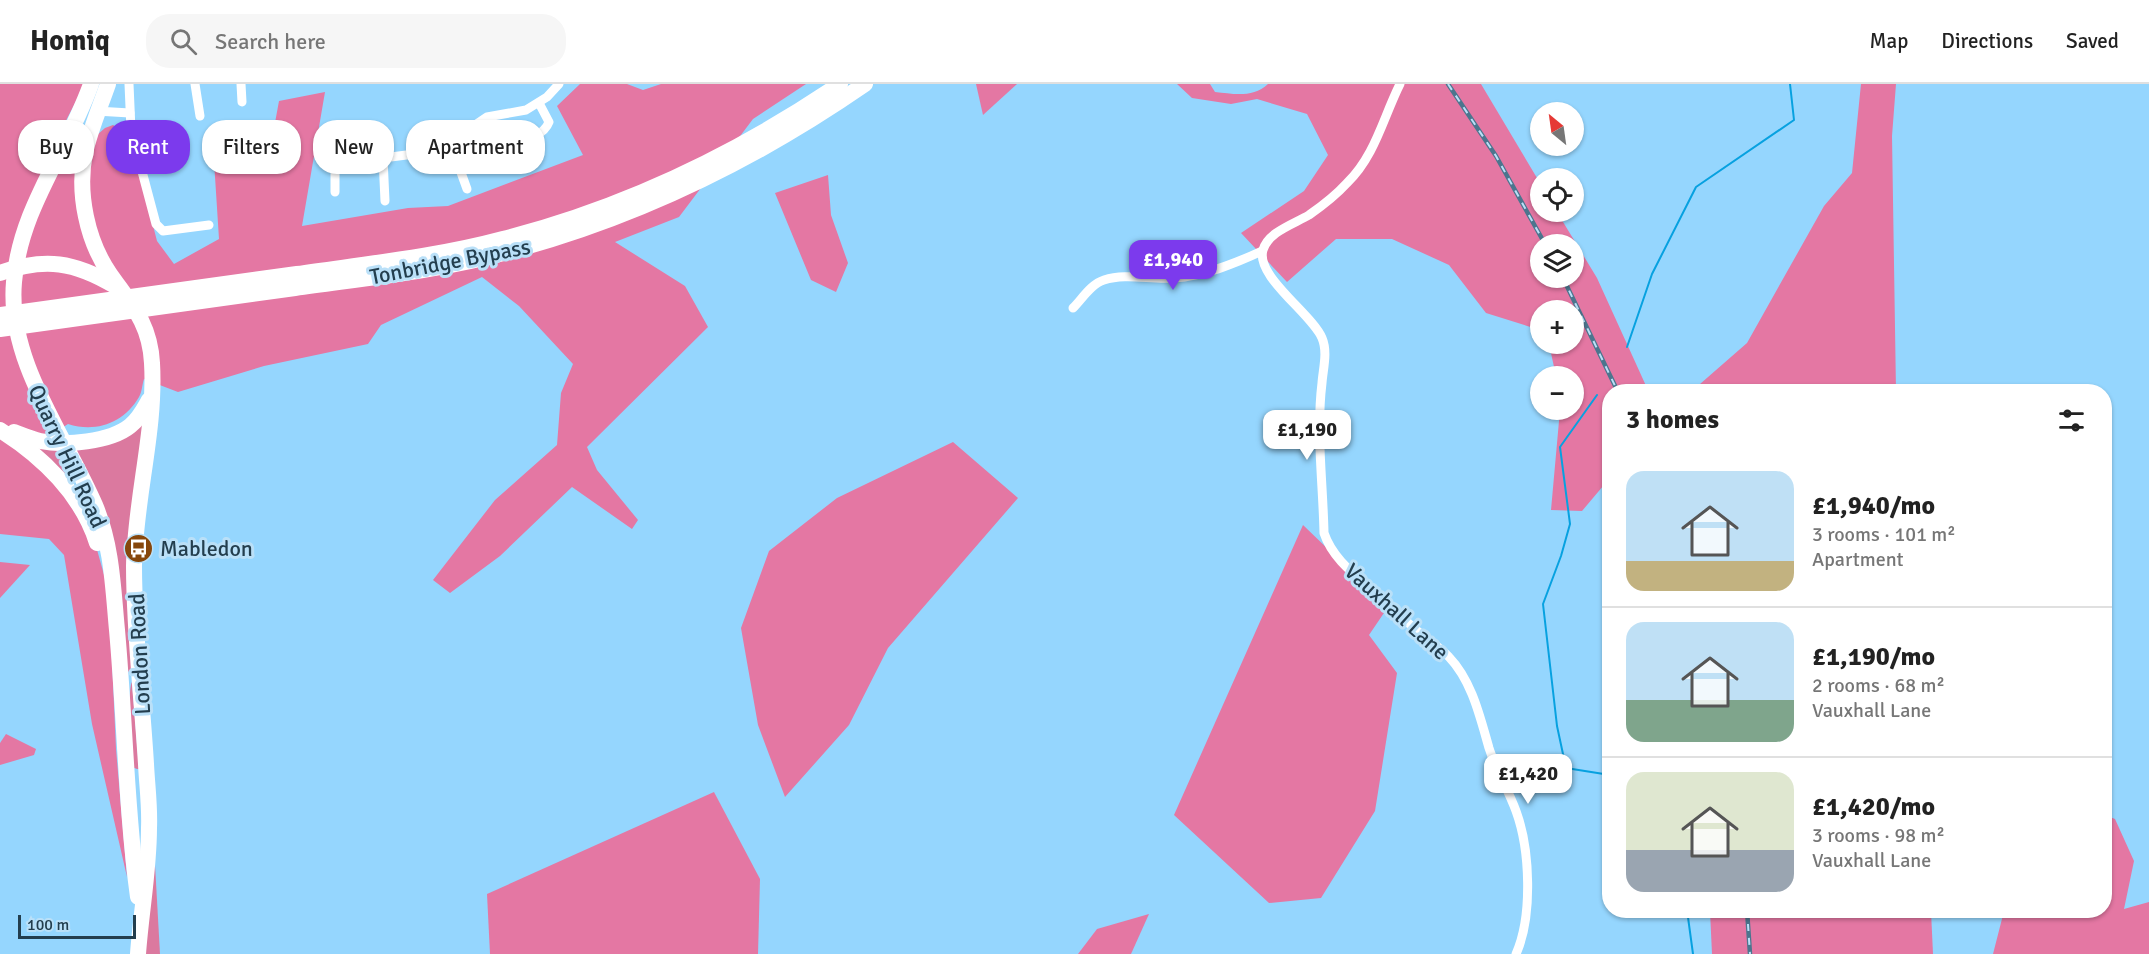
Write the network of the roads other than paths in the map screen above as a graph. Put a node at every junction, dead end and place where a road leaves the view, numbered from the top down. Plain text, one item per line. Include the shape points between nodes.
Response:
1 (91, 84) edge
2 (108, 84) edge
3 (129, 84) edge
4 (195, 84) edge
5 (241, 84) edge
6 (559, 84) edge
7 (840, 84) edge
8 (865, 84) edge
9 (1400, 84) edge
10 (242, 102) dead end
11 (539, 103) junction
12 (91, 109) junction
13 (130, 113) junction
14 (200, 116) dead end
15 (483, 120) edge
16 (545, 131) edge
17 (335, 174) edge
18 (384, 174) edge
19 (462, 174) edge
20 (467, 189) dead end
21 (335, 192) dead end
22 (385, 201) dead end
23 (209, 225) dead end
24 (1262, 251) junction
25 (0, 273) edge
26 (104, 274) junction
27 (121, 290) joint
28 (1073, 308) dead end
29 (0, 315) edge
30 (0, 329) edge
31 (152, 393) junction
32 (55, 422) junction
33 (0, 429) edge
34 (107, 438) junction
35 (63, 442) junction
36 (113, 596) junction
37 (141, 916) junction
38 (138, 954) edge
39 (1516, 954) edge

1 - 12 highway, Quarry Hill Road
2 - 12 highway, Quarry Hill Road
3 - 13 street
4 - 14 street
5 - 10 street
6 - 11 street
7 - 29 highway, Tonbridge Bypass via 742,145 662,185 583,215 503,239 407,258
8 - 30 highway, Tonbridge Bypass via 784,136 692,185 621,216 514,250 420,270
9 - 24 street via 1362,167 1325,203 1273,237
11 - 15 street
11 - 16 street via 549,122
12 - 13 street
12 - 26 highway, Quarry Hill Road via 82,193
12 - 32 highway, Quarry Hill Road via 48,175 20,240 14,283 16,325 33,381
13 - 23 street via 156,224 163,231
17 - 21 street
18 - 22 street
19 - 20 street
24 - 28 street via 1231,265 1174,278 1104,280
24 - 39 street, Vauxhall Lane via 1262,262 1269,274 1316,328 1325,346 1318,434 1327,542 1360,581 1457,666 1517,813 1527,885 1524,925
25 - 26 highway via 45,263
26 - 27 highway, Quarry Hill Road
27 - 31 highway, London Road via 142,321 152,360
31 - 34 highway via 132,425
31 - 37 highway, London Road via 134,562 149,827
32 - 34 highway via 78,435
32 - 35 highway, Quarry Hill Road
33 - 35 highway via 40,441
33 - 36 highway via 36,455 76,501 95,535
34 - 35 highway
35 - 36 highway, Quarry Hill Road via 103,526
36 - 37 highway, Quarry Hill Road
37 - 38 highway, London Road

